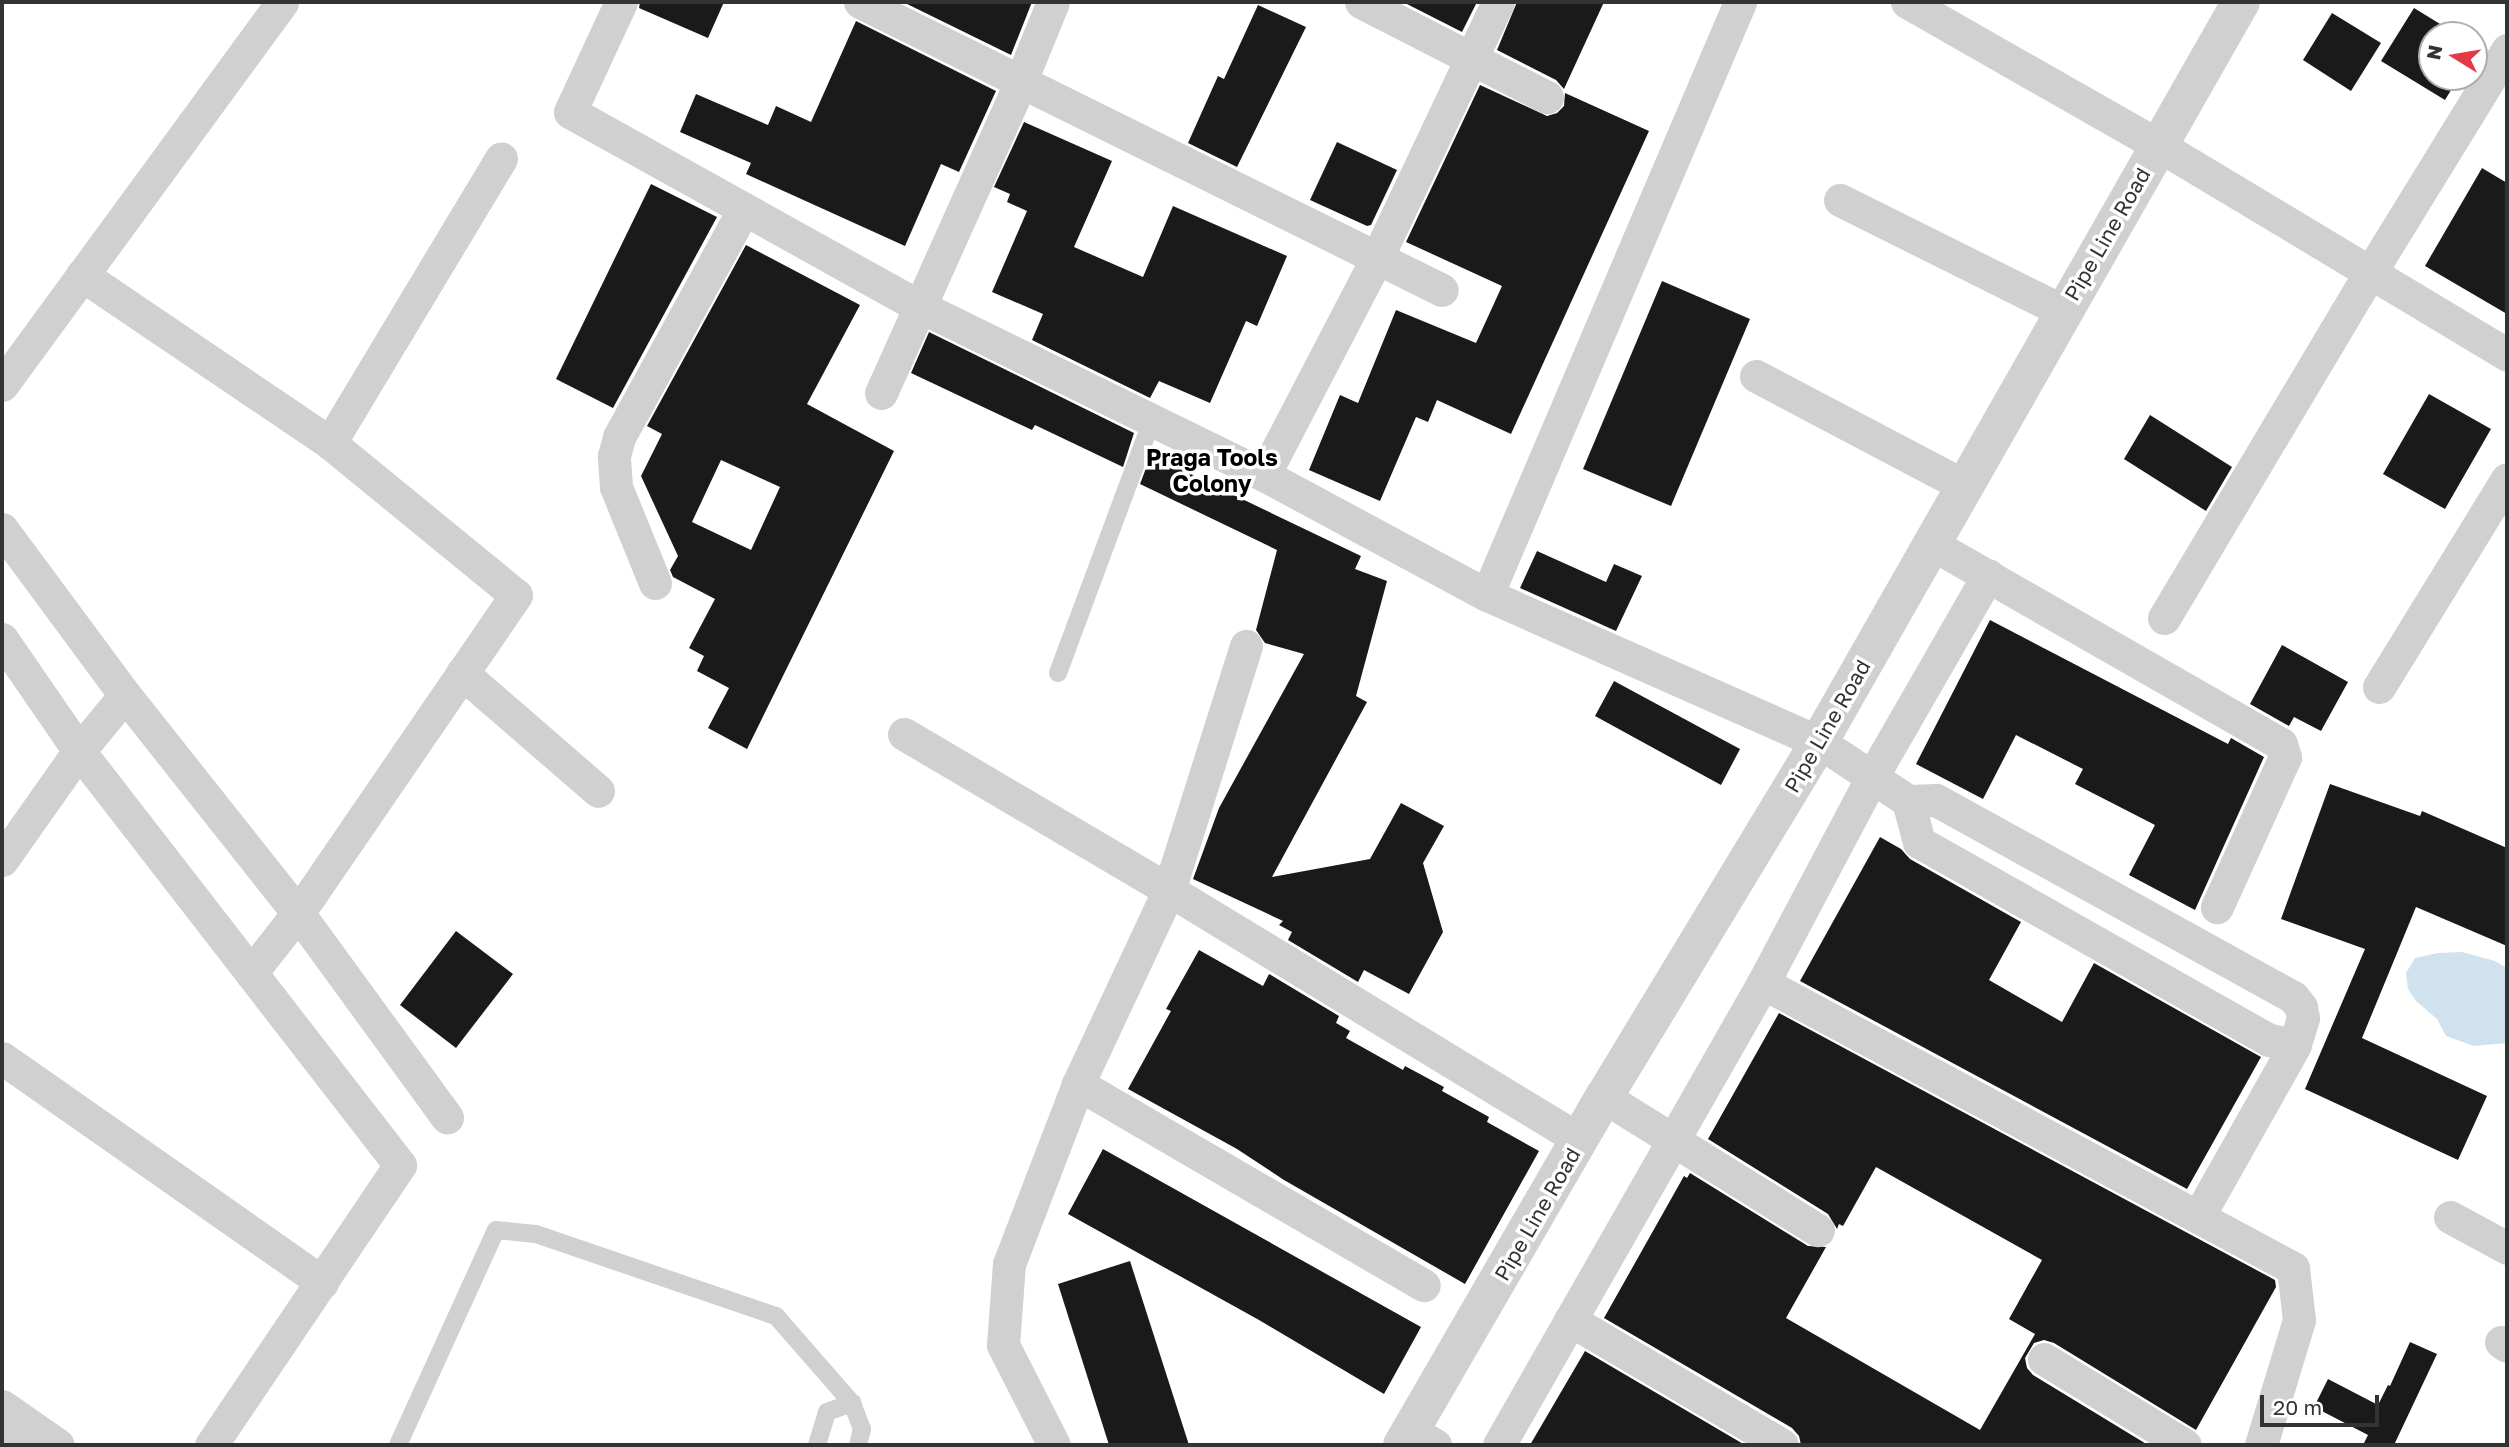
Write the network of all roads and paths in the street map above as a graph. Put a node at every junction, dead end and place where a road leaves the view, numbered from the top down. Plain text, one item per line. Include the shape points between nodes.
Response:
1 (282, 2) edge
2 (621, 2) edge
3 (860, 2) edge
4 (1053, 2) edge
5 (1360, 2) edge
6 (1498, 2) edge
7 (1740, 2) edge
8 (1907, 2) edge
9 (2241, 2) edge
10 (2507, 50) edge
11 (1470, 55) junction
12 (1020, 83) junction
13 (1547, 97) dead end
14 (2158, 145) junction
15 (501, 158) dead end
16 (1840, 200) dead end
17 (744, 209) junction
18 (1376, 260) junction
19 (2370, 273) junction
20 (82, 275) junction
21 (1442, 290) dead end
22 (921, 307) junction
23 (2063, 311) junction
24 (2507, 355) edge
25 (1756, 376) dead end
26 (2, 385) edge
27 (881, 393) dead end
28 (1152, 420) junction
29 (330, 443) junction
30 (1264, 475) junction
31 (2507, 479) edge
32 (1963, 485) junction
33 (2, 529) edge
34 (1930, 543) junction
35 (1989, 575) junction
36 (655, 583) dead end
37 (1488, 595) junction
38 (2164, 618) dead end
39 (2, 639) edge
40 (1246, 646) dead end
41 (462, 673) junction
42 (1058, 673) dead end
43 (2379, 687) dead end
44 (125, 695) junction
45 (904, 734) dead end
46 (1819, 742) junction
47 (79, 751) junction
48 (1871, 777) junction
49 (598, 791) dead end
50 (1908, 801) junction
51 (7, 842) edge
52 (1169, 890) junction
53 (2217, 907) dead end
54 (298, 913) junction
55 (251, 973) junction
56 (1762, 983) junction
57 (2294, 1045) junction
58 (2, 1058) edge
59 (1078, 1084) junction
60 (1604, 1097) junction
61 (447, 1117) dead end
62 (1672, 1139) junction
63 (1580, 1140) junction
64 (2198, 1217) junction
65 (2450, 1217) dead end
66 (1818, 1230) dead end
67 (2507, 1248) edge
68 (322, 1282) junction
69 (1424, 1285) dead end
70 (1570, 1320) junction
71 (2044, 1360) dead end
72 (852, 1403) junction
73 (10, 1424) edge
74 (1416, 1441) edge
75 (58, 1445) edge
76 (211, 1445) edge
77 (398, 1445) edge
78 (817, 1445) edge
79 (858, 1445) edge
80 (1054, 1445) edge
81 (1499, 1445) edge
82 (1782, 1445) edge
83 (2185, 1445) edge
84 (2261, 1445) edge

1 - 20 street
2 - 17 street via 569,112
3 - 12 street
4 - 12 street
5 - 11 street
6 - 11 street
7 - 37 street
8 - 14 street
9 - 14 street, Pipe Line Road
10 - 19 street
11 - 13 street
11 - 18 street
12 - 18 street
12 - 22 street
14 - 19 street
14 - 23 street, Pipe Line Road
15 - 29 street
16 - 23 street
17 - 22 street
17 - 36 street via 619,437 614,456 616,487
18 - 21 street
18 - 30 street
19 - 24 street
19 - 38 street
20 - 26 street
20 - 29 street
22 - 27 street
22 - 28 street
23 - 32 street, Pipe Line Road
25 - 32 street
28 - 30 street
28 - 42 lane
29 - 41 street via 516,595
30 - 37 street
31 - 43 street
32 - 34 street, Pipe Line Road
33 - 44 street
34 - 35 street
34 - 46 street, Pipe Line Road
35 - 48 street
35 - 53 street via 2281,744 2286,757
37 - 46 street
39 - 47 street
40 - 52 street
41 - 49 street
41 - 54 street
44 - 47 street
44 - 54 street
45 - 52 street
46 - 48 street
46 - 60 street, Pipe Line Road
47 - 51 street
47 - 55 street
48 - 50 street
48 - 56 street
50 - 57 street via 1919,842 2269,1040
50 - 57 street via 1936,800 2293,997 2302,1018
52 - 59 street
52 - 63 street
54 - 55 street
54 - 61 street
55 - 68 street via 400,1165
56 - 62 street
56 - 64 street
57 - 64 street
58 - 68 street
59 - 69 street
59 - 80 street via 1009,1264 1003,1345
60 - 62 street
60 - 63 street, Pipe Line Road
62 - 66 street
62 - 70 street
63 - 74 street, Pipe Line Road
64 - 84 street via 2293,1268 2299,1320
65 - 67 street
68 - 76 street
70 - 81 street
70 - 82 street
71 - 83 street
72 - 77 lane via 776,1316 536,1234 496,1230
72 - 78 lane via 827,1412
72 - 79 lane via 862,1429
73 - 75 street

